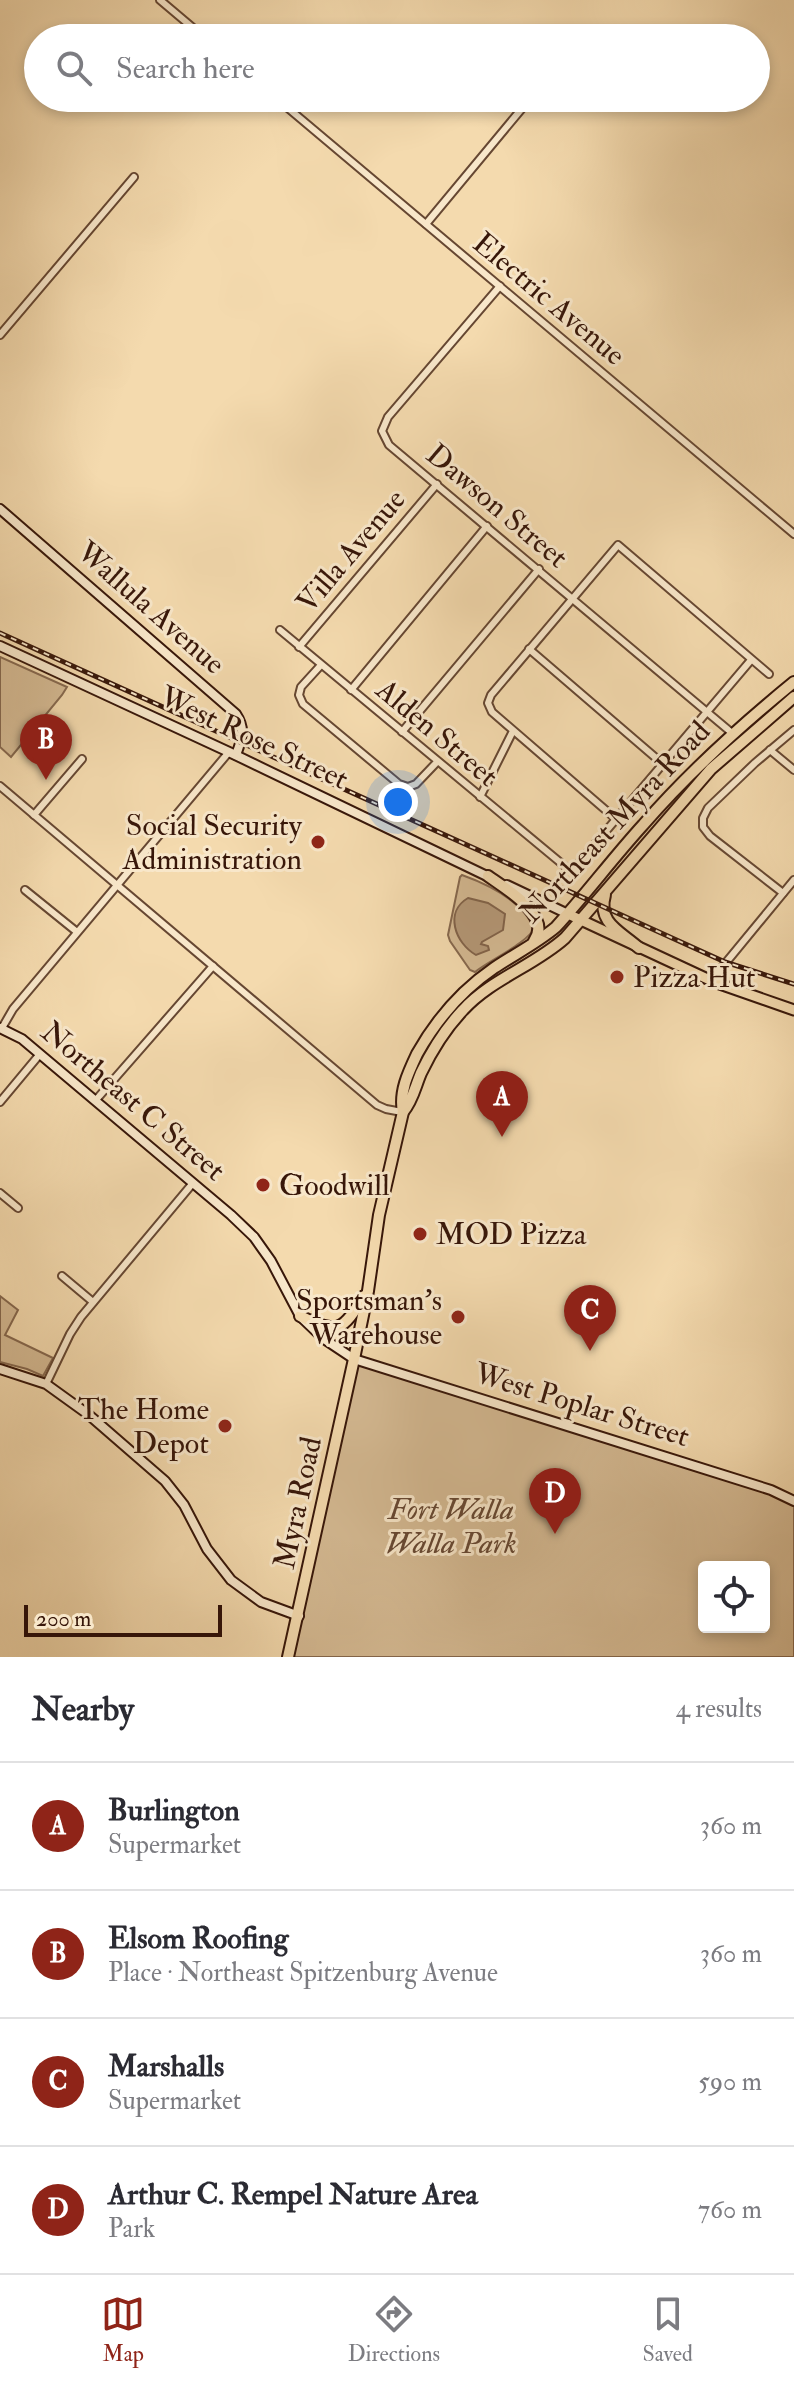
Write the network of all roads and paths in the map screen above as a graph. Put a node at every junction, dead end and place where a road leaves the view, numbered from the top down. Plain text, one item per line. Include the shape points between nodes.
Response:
1 (160, 0) edge
2 (188, 24) edge
3 (293, 112) edge
4 (519, 112) edge
5 (134, 177) dead end
6 (426, 224) junction
7 (500, 286) junction
8 (0, 335) edge
9 (437, 484) junction
10 (0, 509) edge
11 (487, 526) junction
12 (794, 534) edge
13 (539, 569) junction
14 (572, 598) junction
15 (280, 630) dead end
16 (0, 646) edge
17 (299, 647) junction
18 (529, 649) junction
19 (751, 660) junction
20 (321, 665) junction
21 (769, 674) dead end
22 (794, 682) edge
23 (351, 690) junction
24 (794, 697) edge
25 (706, 712) junction
26 (794, 730) edge
27 (513, 731) junction
28 (402, 732) junction
29 (732, 733) junction
30 (770, 750) junction
31 (233, 754) junction
32 (82, 759) dead end
33 (437, 762) junction
34 (663, 764) junction
35 (794, 770) edge
36 (0, 786) edge
37 (480, 797) junction
38 (34, 815) junction
39 (616, 819) junction
40 (488, 876) junction
41 (794, 880) edge
42 (116, 885) junction
43 (25, 890) dead end
44 (783, 893) junction
45 (605, 894) junction
46 (568, 914) junction
47 (582, 921) junction
48 (77, 932) junction
49 (639, 948) junction
50 (524, 950) junction
51 (213, 966) junction
52 (714, 982) junction
53 (794, 1010) edge
54 (1, 1028) edge
55 (40, 1054) junction
56 (95, 1101) junction
57 (0, 1102) edge
58 (403, 1112) junction
59 (193, 1183) junction
60 (0, 1193) edge
61 (18, 1208) dead end
62 (62, 1276) dead end
63 (368, 1291) junction
64 (93, 1302) junction
65 (300, 1316) junction
66 (354, 1359) junction
67 (0, 1369) edge
68 (46, 1384) junction
69 (794, 1501) edge
70 (299, 1616) junction
71 (288, 1657) edge

1 - 2 street
3 - 6 street, Electric Avenue
4 - 6 street
5 - 8 street
6 - 7 street, Electric Avenue
7 - 9 street, Dawson Street via 388,417 382,431 389,445
7 - 12 street, Electric Avenue
9 - 11 street, Dawson Street
9 - 17 street, Villa Avenue
10 - 31 main road, Wallula Avenue via 236,714 243,731
11 - 13 street, Dawson Street
11 - 23 street
13 - 14 street, Dawson Street
13 - 28 street
14 - 18 street
14 - 19 street via 618,545
14 - 25 street, Dawson Street
15 - 17 street, Alden Street
16 - 31 main road, West Rose Street
17 - 20 street, Alden Street
18 - 27 street via 488,703
18 - 34 street
19 - 21 street
19 - 25 street
20 - 23 street, Alden Street
20 - 33 street via 301,687 303,704 399,784 416,784
22 - 29 highway, Northeast Myra Road
23 - 28 street, Alden Street
24 - 45 highway, Northeast Myra Road via 711,769
25 - 29 street, Dawson Street
25 - 34 street
26 - 30 street
27 - 37 street
27 - 39 street
28 - 33 street, Alden Street
29 - 46 highway, Northeast Myra Road via 643,825
30 - 35 street
30 - 44 street via 708,808 703,827
31 - 40 main road, West Rose Street
31 - 42 street
32 - 38 street
33 - 37 street, Alden Street
34 - 39 street
36 - 38 street
37 - 39 street, Alden Street via 567,868 578,864
38 - 42 street
40 - 46 main road, West Rose Street
40 - 50 highway via 517,897 539,923 538,938
41 - 44 street
42 - 48 street
42 - 51 street
43 - 48 street
44 - 52 street
45 - 47 highway, Northeast Myra Road
45 - 49 highway via 603,914
46 - 47 main road, West Rose Street
46 - 50 highway, Northeast Myra Road
47 - 49 main road, West Rose Street
47 - 58 highway, Northeast Myra Road via 554,949 465,1007 433,1050
48 - 54 street
49 - 52 main road, West Rose Street
50 - 58 highway, Northeast Myra Road via 477,981 440,1019 410,1069 401,1099
51 - 56 street
51 - 58 street via 377,1105
52 - 53 main road, West Rose Street
54 - 55 main road, Northeast C Street
55 - 56 main road, Northeast C Street
55 - 57 street
56 - 59 main road, Northeast C Street
58 - 63 highway, Northeast Myra Road
59 - 64 street
59 - 65 main road, Northeast C Street via 254,1237
60 - 61 street
62 - 64 street
63 - 65 highway via 341,1326 330,1329
63 - 66 highway, Northeast Myra Road
64 - 68 street via 70,1334
65 - 66 main road, Northeast C Street
66 - 69 main road, West Poplar Street
66 - 70 highway, Myra Road
67 - 68 main road
68 - 70 main road via 165,1481 231,1580 261,1602
70 - 71 highway, Myra Road

